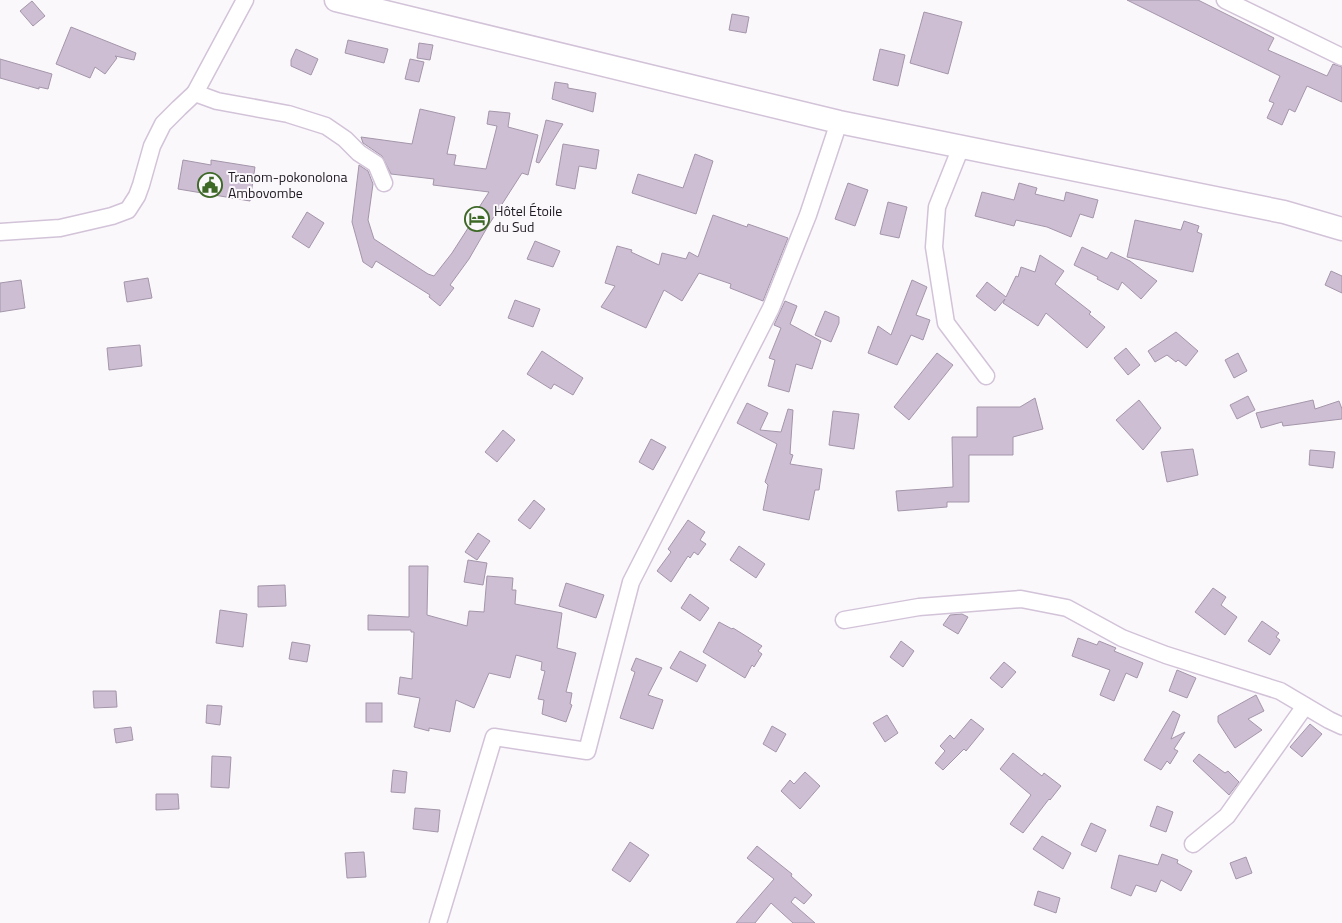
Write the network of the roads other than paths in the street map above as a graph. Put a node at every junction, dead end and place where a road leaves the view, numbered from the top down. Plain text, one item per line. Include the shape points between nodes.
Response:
1 (245, 0) edge
2 (336, 0) edge
3 (1225, 0) edge
4 (1342, 57) edge
5 (195, 93) junction
6 (839, 122) junction
7 (961, 147) junction
8 (384, 183) dead end
9 (1342, 229) edge
10 (0, 232) edge
11 (986, 376) dead end
12 (844, 620) dead end
13 (1305, 706) junction
14 (1342, 726) edge
15 (1193, 844) dead end
16 (438, 923) edge

1 - 5 street
2 - 6 main road
3 - 4 street
5 - 8 street via 326,126 376,164
5 - 10 street via 163,124 152,146 137,196 128,210 60,228
6 - 7 main road
6 - 16 street via 808,215 771,308 631,582 587,751 494,737
7 - 9 main road via 1284,212
7 - 11 street via 937,207 934,247 946,323
12 - 13 street via 919,607 1021,599 1067,608 1122,638 1280,691
13 - 14 street
13 - 15 street via 1226,816

